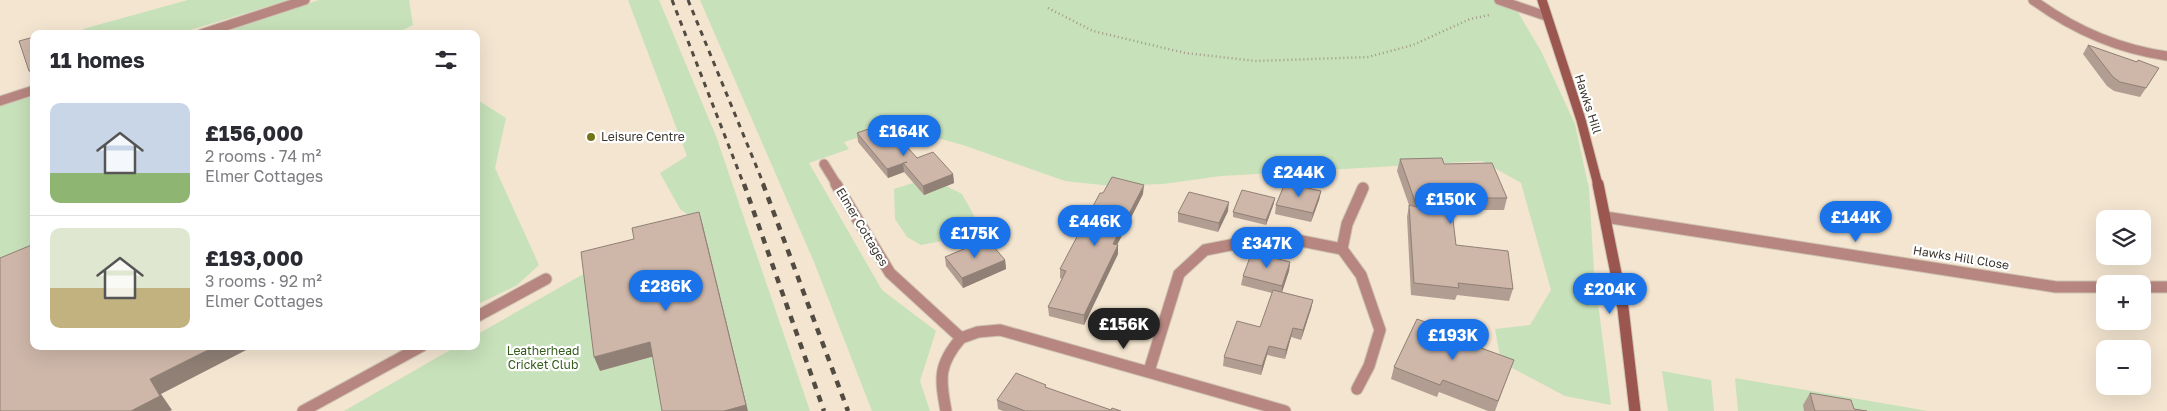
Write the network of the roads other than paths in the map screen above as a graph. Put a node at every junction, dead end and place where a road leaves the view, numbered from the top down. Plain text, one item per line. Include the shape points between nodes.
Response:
1 (305, 0) edge
2 (1499, 0) edge
3 (1542, 0) edge
4 (2033, 0) edge
5 (1546, 16) junction
6 (213, 30) edge
7 (2167, 56) edge
8 (30, 91) edge
9 (0, 101) edge
10 (824, 164) dead end
11 (1363, 188) dead end
12 (1605, 216) junction
13 (1342, 249) junction
14 (546, 279) dead end
15 (2096, 287) edge
16 (2151, 287) edge
17 (2167, 287) edge
18 (480, 315) edge
19 (962, 338) junction
20 (415, 350) edge
21 (1149, 371) junction
22 (1357, 389) dead end
23 (303, 411) edge
24 (946, 411) edge
25 (1285, 411) edge
26 (1635, 411) edge

1 - 6 street
2 - 5 street
3 - 5 main road, Hawks Hill
4 - 7 street via 2048,12 2101,39
5 - 12 main road, Hawks Hill via 1586,137
8 - 9 street
10 - 19 street, Elmer Cottages via 890,273
11 - 13 street via 1347,224
12 - 15 street, Hawks Hill Close via 2056,288
12 - 26 main road, Hawks Hill via 1629,349
13 - 21 street via 1276,236 1206,250 1179,274
13 - 22 street via 1361,275 1380,330 1369,366
14 - 18 street
16 - 17 street
19 - 21 street via 978,332 1000,330
19 - 24 street via 947,354 940,375
20 - 23 street
21 - 25 street

